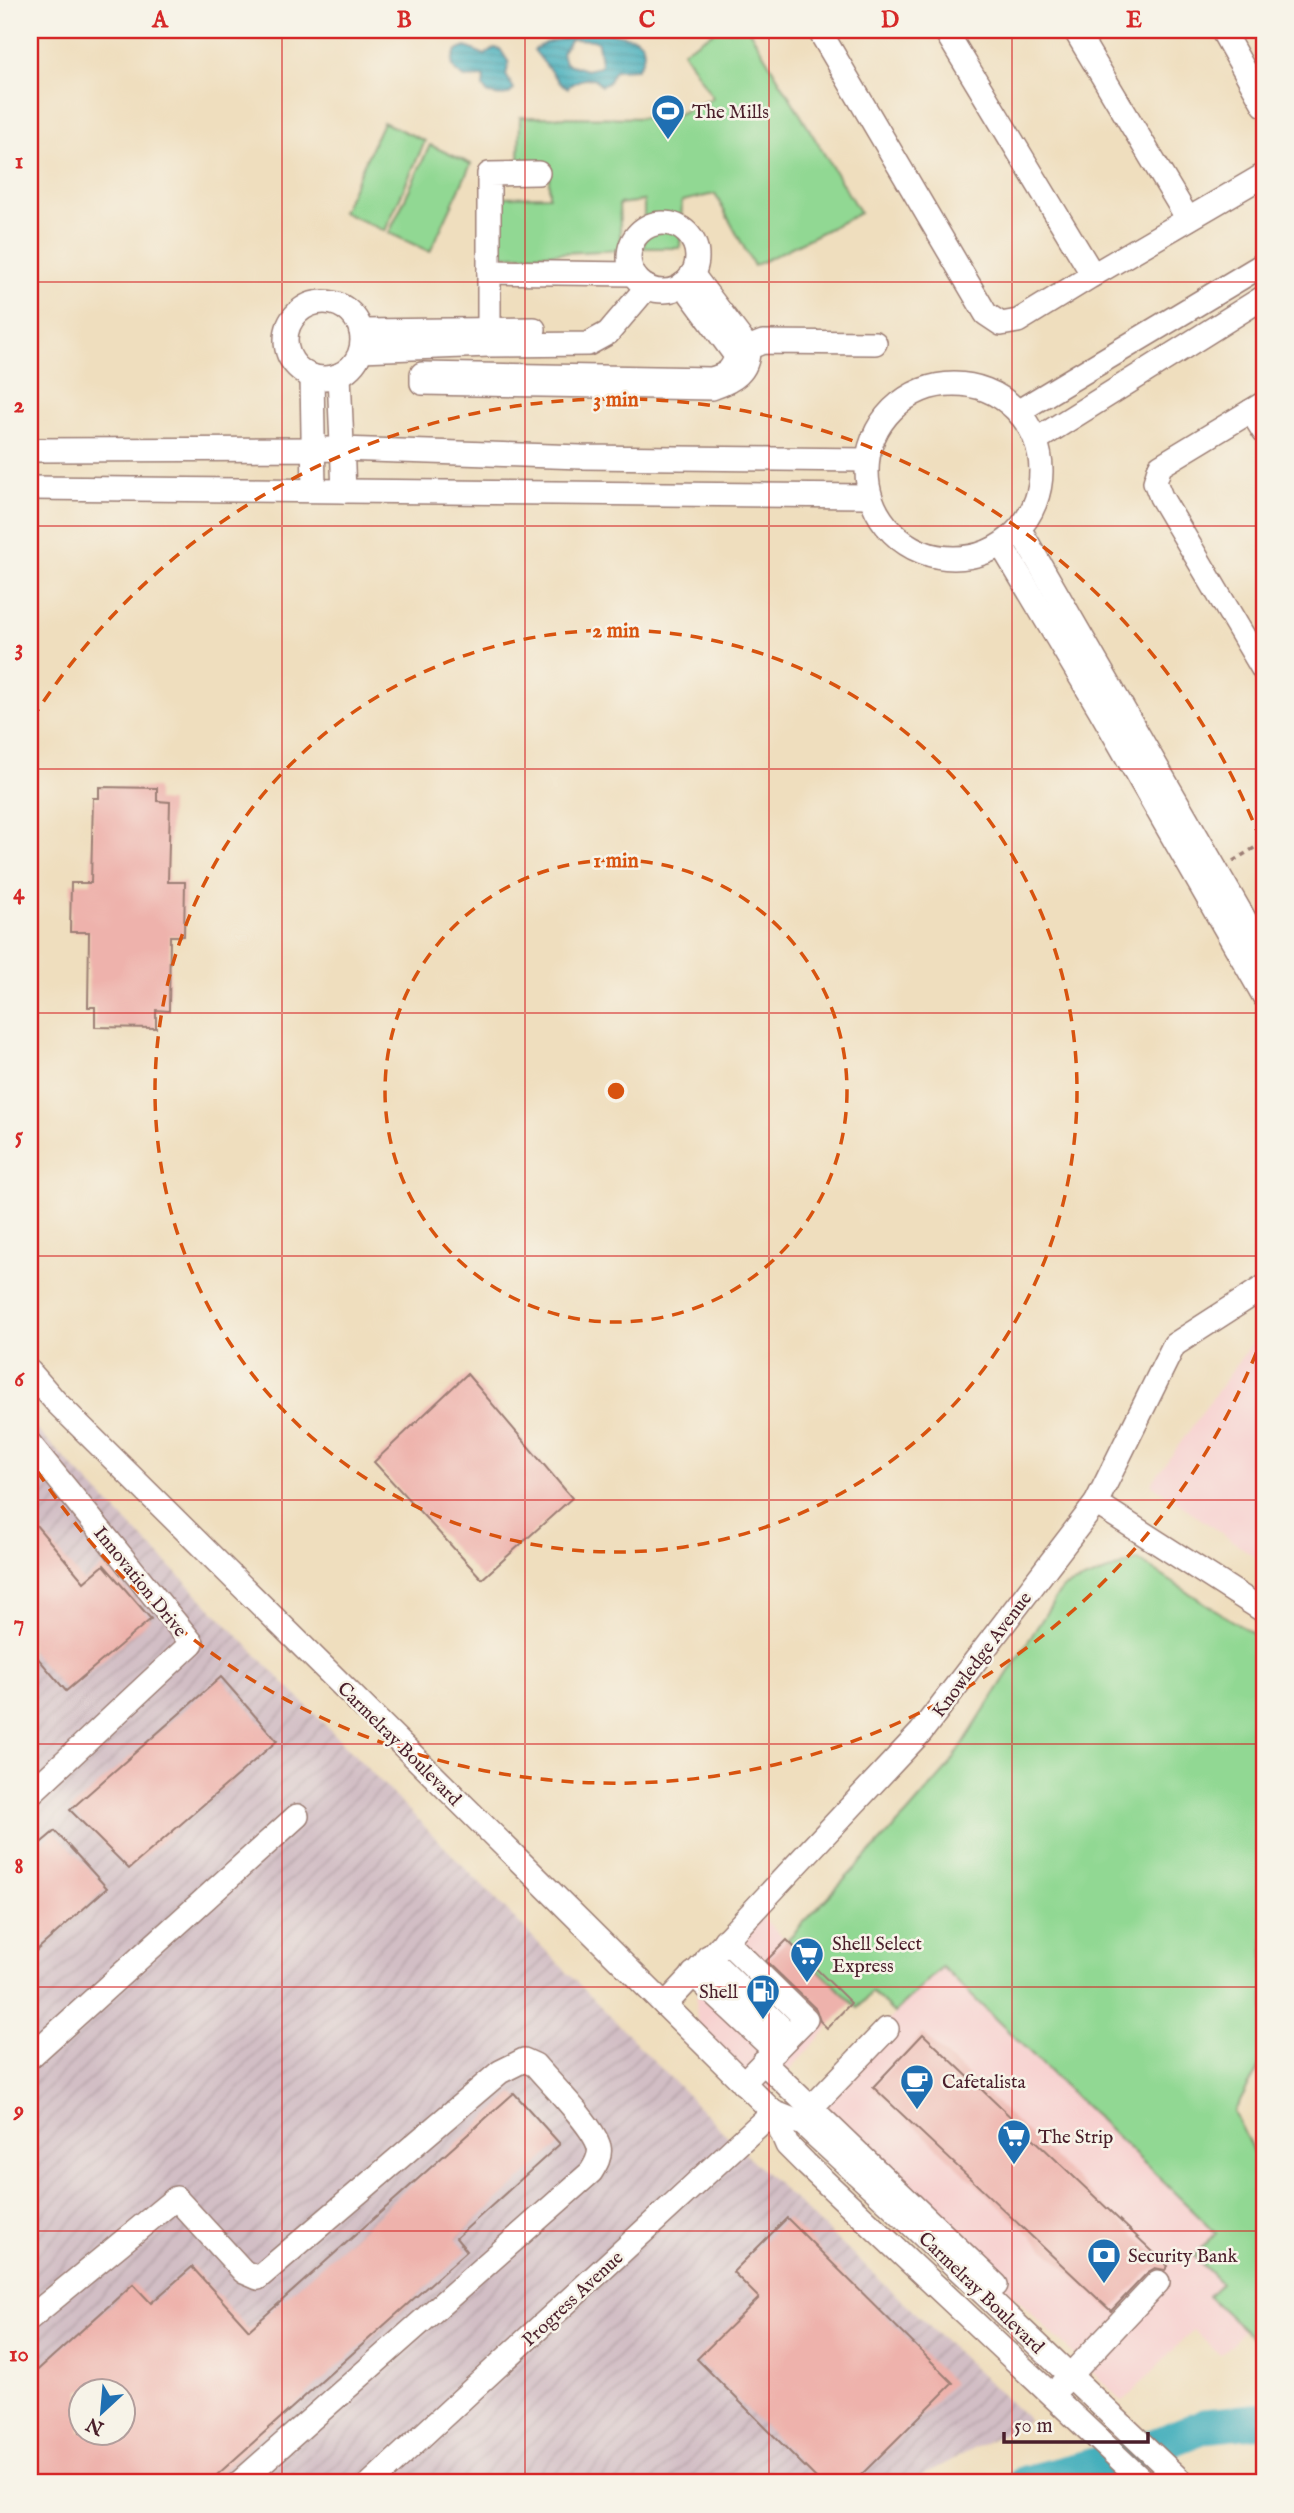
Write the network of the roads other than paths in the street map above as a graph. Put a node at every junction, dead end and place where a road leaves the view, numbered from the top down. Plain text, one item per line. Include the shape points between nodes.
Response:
1 (819, 30) edge
2 (945, 30) edge
3 (1075, 30) edge
4 (1222, 30) edge
5 (1264, 105) edge
6 (538, 173) dead end
7 (1264, 175) edge
8 (1188, 219) junction
9 (1264, 264) edge
10 (489, 272) junction
11 (1093, 275) junction
12 (688, 279) junction
13 (639, 280) junction
14 (1264, 297) edge
15 (489, 337) junction
16 (361, 340) junction
17 (875, 344) dead end
18 (748, 348) junction
19 (339, 375) junction
20 (312, 376) junction
21 (1258, 407) edge
22 (1019, 411) junction
23 (1264, 432) edge
24 (1037, 440) junction
25 (341, 449) junction
26 (30, 450) edge
27 (313, 450) junction
28 (556, 456) junction
29 (632, 457) junction
30 (866, 460) junction
31 (30, 488) edge
32 (314, 490) junction
33 (344, 491) junction
34 (556, 494) junction
35 (631, 494) junction
36 (869, 496) junction
37 (1020, 530) junction
38 (1002, 546) junction
39 (1264, 671) edge
40 (1264, 953) edge
41 (1264, 996) edge
42 (1264, 1287) edge
43 (30, 1372) edge
44 (30, 1444) edge
45 (1096, 1503) junction
46 (1264, 1611) edge
47 (30, 1794) edge
48 (297, 1816) dead end
49 (725, 1940) junction
50 (708, 1957) junction
51 (693, 1974) junction
52 (664, 2005) junction
53 (887, 2029) dead end
54 (776, 2049) junction
55 (30, 2057) edge
56 (743, 2083) junction
57 (811, 2108) junction
58 (773, 2112) junction
59 (900, 2203) junction
60 (1158, 2282) dead end
61 (30, 2319) edge
62 (1074, 2370) junction
63 (1051, 2395) junction
64 (239, 2483) edge
65 (371, 2483) edge
66 (1145, 2483) edge
67 (1183, 2483) edge

1 - 11 street via 986,314 1001,324 1018,321
2 - 11 street
3 - 8 street
4 - 5 street
6 - 10 street via 489,174
7 - 8 street
8 - 11 street
9 - 22 street
10 - 13 street
10 - 15 street
12 - 13 street via 668,291
12 - 13 street via 696,265 691,237 671,223 657,223 636,236 630,248 629,261
12 - 18 street
12 - 18 street via 736,356 725,375 711,379 422,374 422,383 712,388 731,382 744,370
13 - 15 street via 608,333 588,344
14 - 24 street
15 - 16 street
16 - 19 street via 352,366
16 - 20 street via 352,314 336,303 308,305 295,314 285,341 300,369
17 - 18 street via 762,342
19 - 20 street
19 - 25 street
20 - 27 street
21 - 23 street
21 - 39 street via 1160,466 1155,482
22 - 24 street
22 - 30 street via 992,391 960,383 926,387 898,403 876,428
24 - 37 street via 1043,471 1037,503
25 - 27 street
25 - 28 street
25 - 33 street
26 - 27 street
27 - 32 street
28 - 29 street
28 - 34 street
29 - 30 street
29 - 35 street
30 - 36 street
31 - 32 street
32 - 33 street
33 - 34 street
34 - 35 street
35 - 36 street
36 - 38 street via 884,525 909,547 939,558 971,558
37 - 38 street
37 - 40 street
38 - 41 street
42 - 45 street, Knowledge Avenue via 1174,1345
43 - 52 street, Carmelray Boulevard via 65,1412
44 - 47 street, Innovation Drive via 192,1643
45 - 46 street
45 - 49 street, Knowledge Avenue via 921,1731
48 - 55 street
49 - 50 street, Knowledge Avenue
49 - 54 street via 806,2019
50 - 51 street, Knowledge Avenue
50 - 54 street
51 - 52 street, Knowledge Avenue
51 - 54 street
52 - 56 street, Carmelray Boulevard
53 - 57 street
54 - 56 street
54 - 57 street
56 - 58 street, Carmelray Boulevard
57 - 59 street
58 - 59 street, Carmelray Boulevard via 803,2124
58 - 63 street, Carmelray Boulevard via 787,2145
58 - 65 street, Progress Avenue
59 - 62 street, Carmelray Boulevard
60 - 62 street
61 - 64 street via 176,2198 244,2272 258,2278 500,2073 524,2060 535,2065 593,2133 599,2148 591,2172
62 - 63 street
62 - 67 street, Carmelray Boulevard via 1104,2409
63 - 66 street, Carmelray Boulevard

